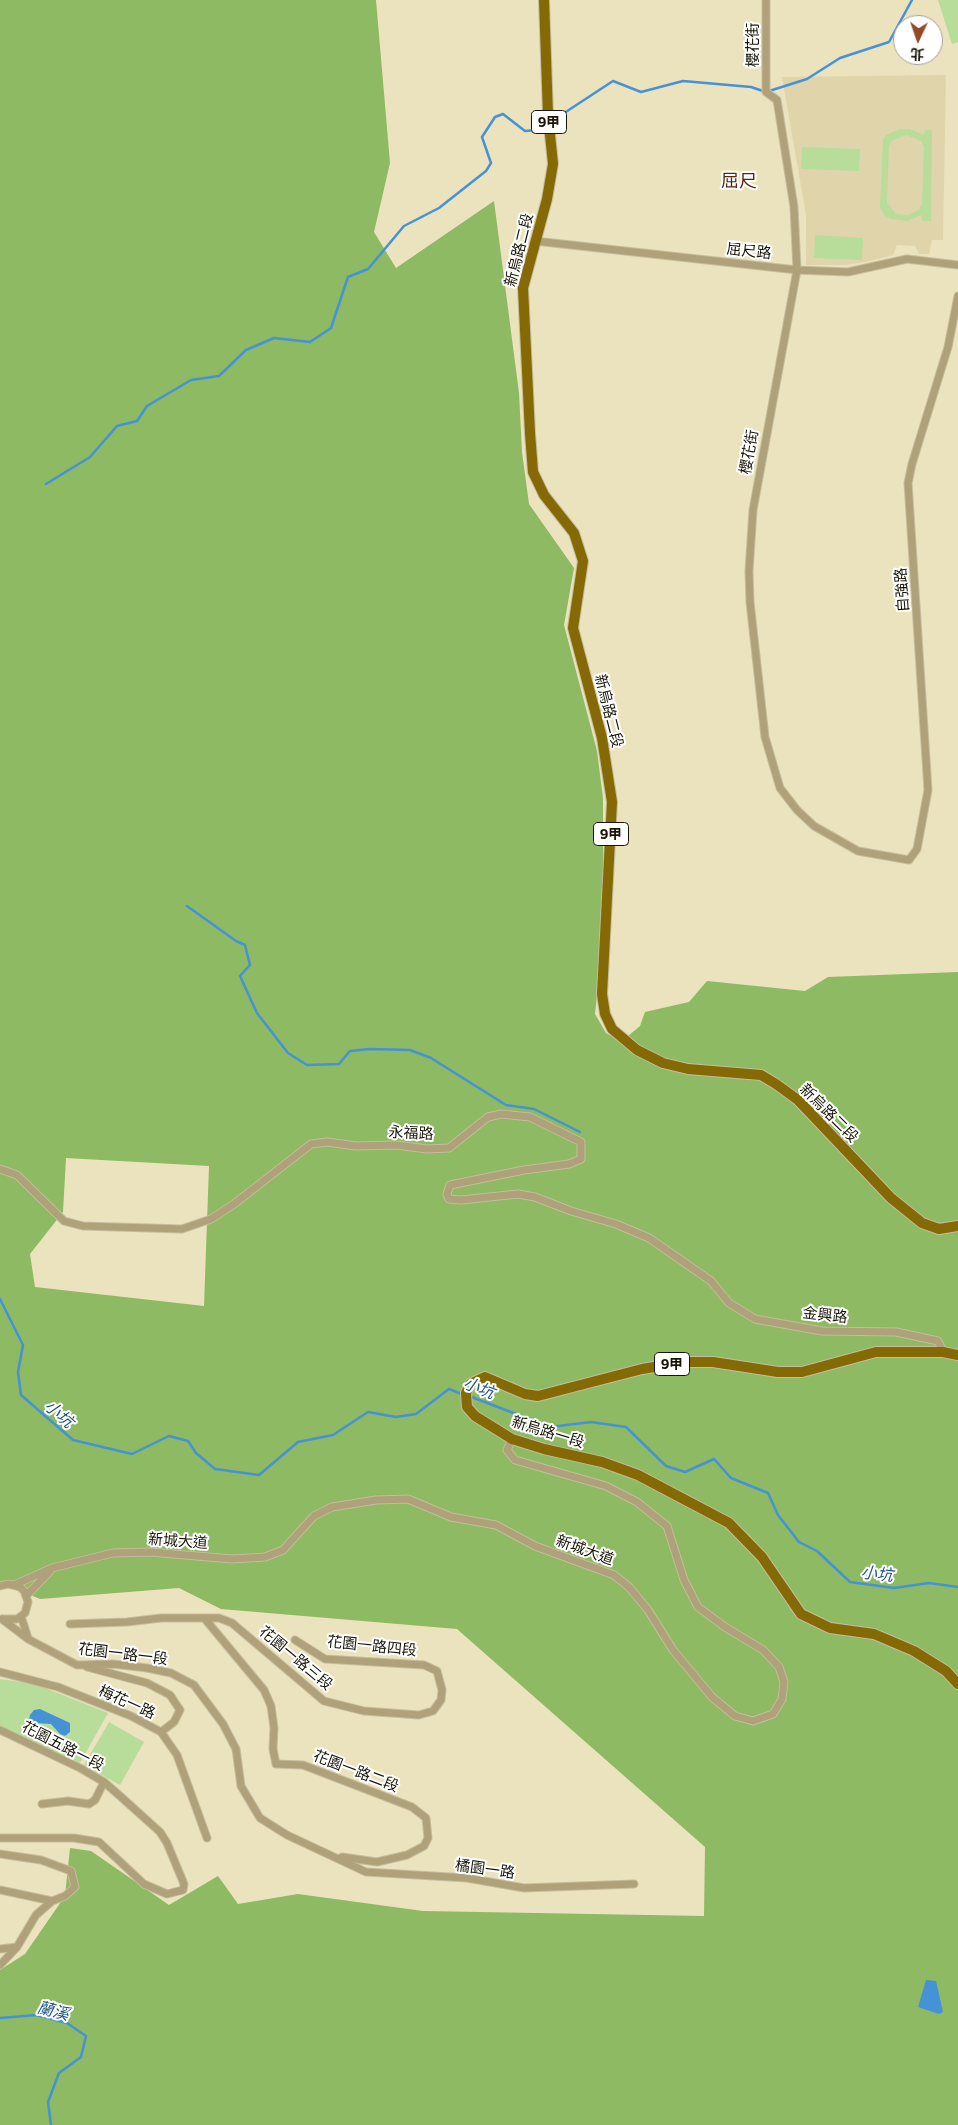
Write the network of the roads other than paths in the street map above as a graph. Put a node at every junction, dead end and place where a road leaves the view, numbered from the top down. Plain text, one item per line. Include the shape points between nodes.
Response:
1 (544, 0) edge
2 (766, 0) edge
3 (535, 242) junction
4 (958, 265) edge
5 (797, 270) junction
6 (958, 296) edge
7 (883, 856) joint
8 (0, 1169) edge
9 (958, 1226) edge
10 (711, 1282) joint
11 (943, 1352) junction
12 (958, 1355) edge
13 (512, 1439) junction
14 (52, 1568) junction
15 (14, 1585) junction
16 (0, 1586) edge
17 (26, 1596) junction
18 (21, 1616) junction
19 (1, 1618) edge
20 (205, 1619) junction
21 (70, 1624) dead end
22 (28, 1639) junction
23 (295, 1640) dead end
24 (77, 1665) junction
25 (0, 1672) edge
26 (958, 1684) edge
27 (433, 1711) joint
28 (0, 1730) edge
29 (161, 1732) junction
30 (104, 1782) junction
31 (42, 1804) dead end
32 (0, 1838) edge
33 (207, 1838) dead end
34 (0, 1854) edge
35 (336, 1857) junction
36 (634, 1884) dead end
37 (0, 1890) edge
38 (52, 1901) junction
39 (17, 1947) junction
40 (0, 1950) edge
41 (0, 1965) edge

1 - 3 main road, 新烏路二段 / 9甲 via 552,164 547,199
2 - 5 street, 櫻花街 via 766,92 777,100 794,207
3 - 5 street, 屈尺路
3 - 9 main road, 新烏路二段 / 9甲 via 522,288 534,472 544,495 574,533 584,561 573,628 602,738 612,802 602,994 605,1014 612,1029 637,1050 663,1063 688,1070 761,1075 776,1084 798,1100 891,1198 922,1223 939,1228
4 - 5 street, 屈尺路 via 907,259 848,272
5 - 7 street, 櫻花街 via 754,510 749,571 765,737 780,788 797,810 836,840 858,851
6 - 7 street, 自強路 via 948,347 908,484 928,790 917,848 909,860
8 - 10 street, 永福路 via 17,1174 64,1221 83,1226 182,1229 211,1219 311,1144 449,1148 488,1116 530,1117 581,1142 581,1159 569,1164 450,1185 449,1199 518,1194 535,1197 649,1238
10 - 11 street, 金興路 via 729,1304 755,1319 822,1331 896,1332 938,1341
11 - 12 main road, 新烏路一段 / 9甲
11 - 13 main road, 新烏路一段 / 9甲 via 876,1352 802,1372 685,1362 642,1369 538,1396 525,1394 485,1377 470,1384 466,1393 467,1407 475,1416
13 - 14 street, 新城大道 via 507,1450 515,1460 606,1486 637,1502 667,1526 684,1580 698,1607 763,1650 779,1667 784,1682 782,1699 772,1714 754,1721 735,1716 712,1697 673,1650 648,1610 614,1575 535,1546 496,1525 451,1518 408,1499 332,1507 314,1516 283,1550 264,1558 113,1553
13 - 26 main road, 新烏路一段 / 9甲 via 602,1462 638,1475 729,1523 762,1557 801,1614 830,1628 874,1634 914,1651 946,1671
14 - 15 street, 新城大道
14 - 17 street
15 - 16 street
15 - 17 street
17 - 18 street via 28,1607
18 - 19 street via 12,1621
18 - 22 street
19 - 22 street, 花園一路一段
20 - 21 street via 161,1618
20 - 27 street, 花園一路三段 via 219,1618 232,1622 324,1701 397,1715
20 - 35 street, 花園一路二段 via 264,1690 272,1706 276,1764 303,1765 412,1808 426,1818 428,1838 424,1846 407,1855 377,1862
22 - 24 street, 花園一路一段
23 - 27 street, 花園一路四段 via 325,1658 424,1665 437,1672 442,1690 441,1700
24 - 29 street via 147,1683 170,1695 180,1710 174,1722
24 - 35 street, 花園一路一段 via 113,1664 146,1668 171,1674 194,1685 223,1724 236,1749 241,1786 260,1818 287,1835
25 - 29 street, 梅花一路 via 58,1688 131,1716
28 - 30 street, 花園五路一段
29 - 33 street, 梅花一路 via 177,1754
30 - 31 street via 95,1800 89,1804 68,1801
30 - 32 street, 花園五路一段 via 160,1832 184,1884 183,1890 167,1894 144,1884 99,1842 74,1838
34 - 38 street via 41,1860 71,1871 75,1887
35 - 36 street, 橘園一路 via 366,1872 467,1878 524,1888
37 - 38 street
38 - 39 street via 36,1915
39 - 40 street
39 - 41 street

